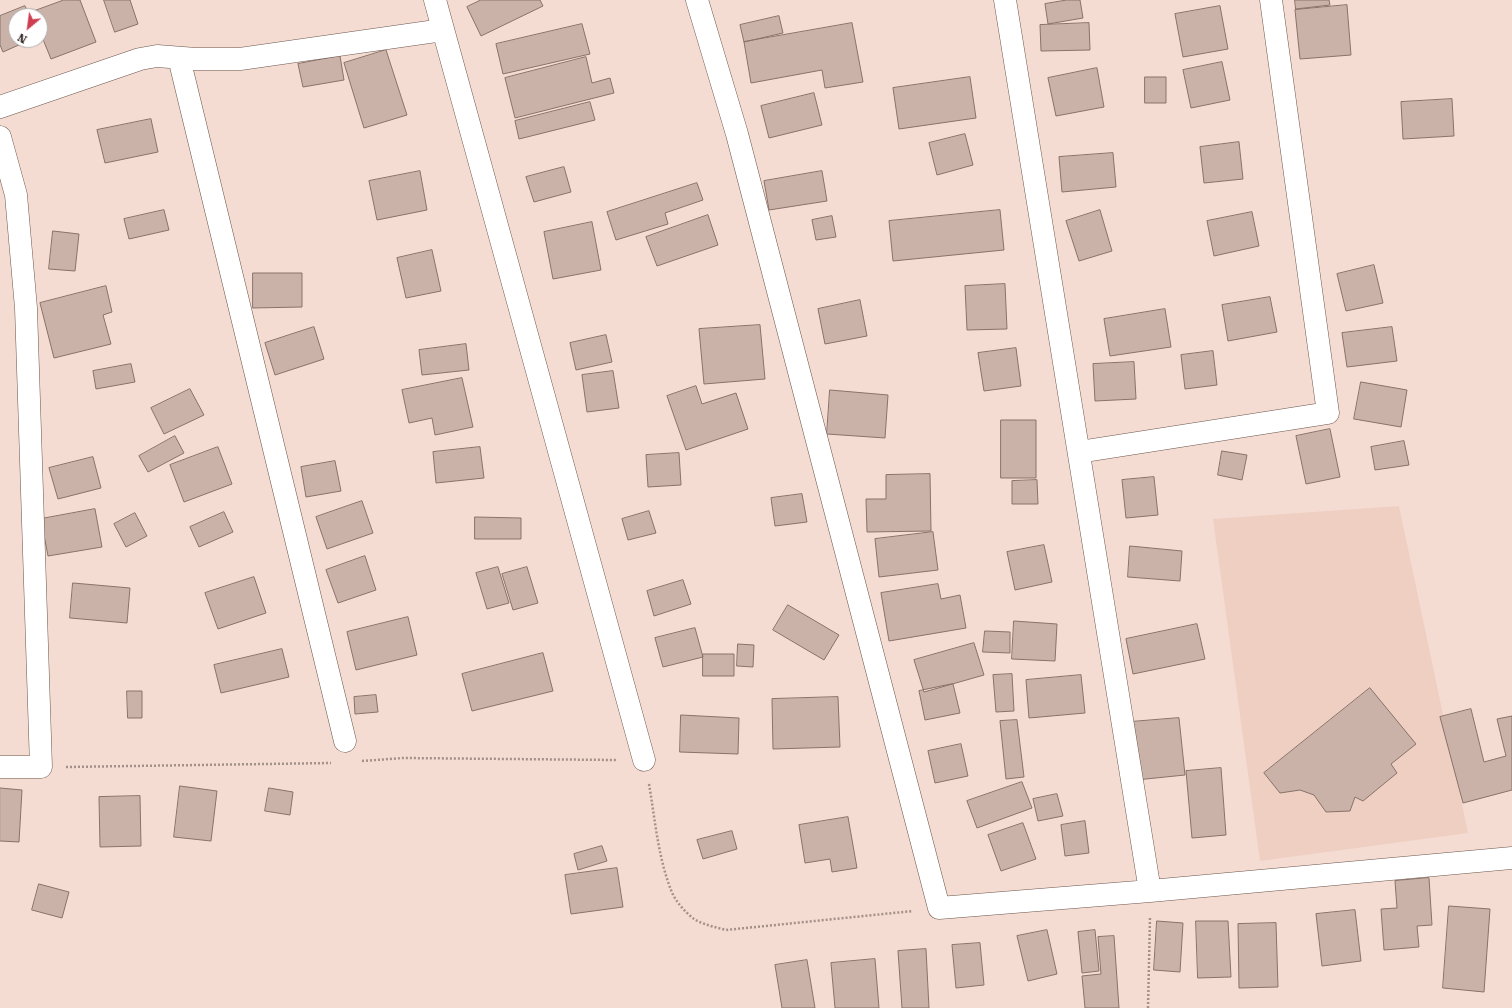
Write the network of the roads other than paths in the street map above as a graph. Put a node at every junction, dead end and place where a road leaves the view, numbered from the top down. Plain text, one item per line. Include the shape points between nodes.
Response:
1 (435, 0) edge
2 (697, 0) edge
3 (1005, 0) edge
4 (1271, 0) edge
5 (444, 30) junction
6 (179, 58) junction
7 (0, 107) edge
8 (0, 137) edge
9 (1079, 452) junction
10 (345, 740) dead end
11 (644, 760) road end
12 (0, 767) edge
13 (1512, 858) edge
14 (1150, 891) junction

1 - 5 street
2 - 14 street via 737,134 939,908
3 - 9 street
4 - 9 street via 1328,413
5 - 6 street via 240,59
5 - 11 street
6 - 7 street via 157,56 140,59
6 - 10 street
8 - 12 street via 16,195 26,308 41,767
9 - 14 street
13 - 14 street

